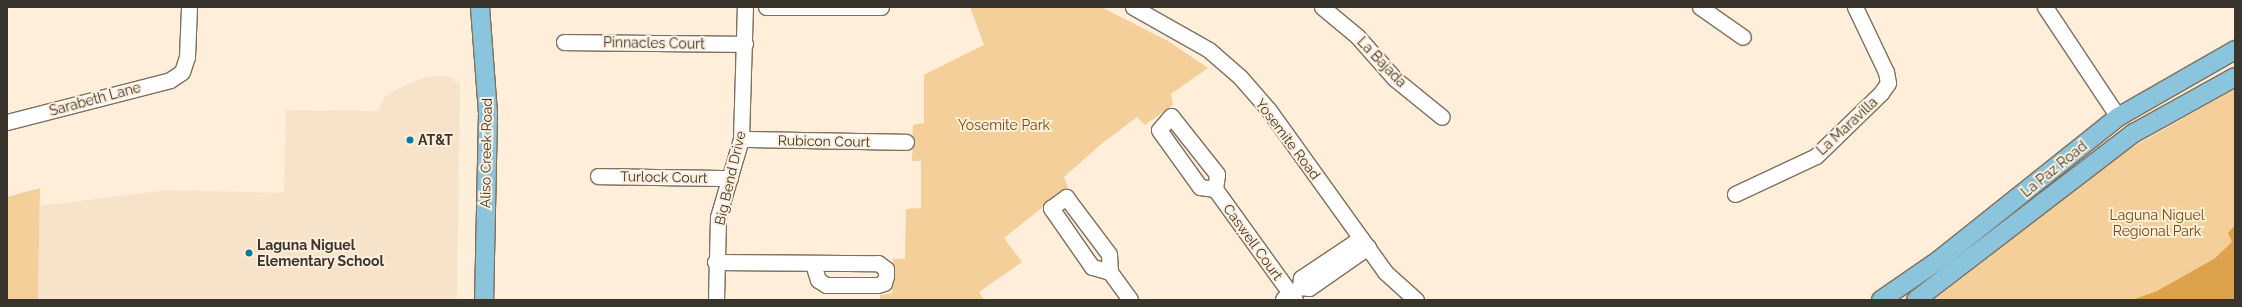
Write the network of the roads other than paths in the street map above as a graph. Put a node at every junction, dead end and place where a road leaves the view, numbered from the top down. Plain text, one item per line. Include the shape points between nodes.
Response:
1 (189, 7) edge
2 (480, 7) edge
3 (745, 7) edge
4 (766, 7) edge
5 (881, 7) edge
6 (1322, 7) edge
7 (1700, 7) edge
8 (1855, 7) edge
9 (2045, 7) edge
10 (1136, 8) edge
11 (1743, 37) dead end
12 (564, 42) dead end
13 (745, 44) junction
14 (2235, 50) edge
15 (2235, 77) edge
16 (2210, 88) junction
17 (1442, 117) dead end
18 (2118, 117) junction
19 (7, 122) edge
20 (741, 139) junction
21 (906, 142) dead end
22 (598, 176) dead end
23 (730, 178) junction
24 (1215, 190) junction
25 (1735, 194) dead end
26 (2017, 222) junction
27 (1364, 243) junction
28 (715, 262) junction
29 (813, 264) dead end
30 (1110, 272) junction
31 (1292, 295) edge
32 (484, 300) edge
33 (716, 300) edge
34 (1130, 300) edge
35 (1416, 300) edge
36 (1881, 300) edge
37 (1916, 300) edge

1 - 19 street, Sarabeth Lane via 187,57 182,72 170,80
2 - 32 main road, Aliso Creek Road via 488,114
3 - 13 street, Big Bend Drive
4 - 5 street
6 - 17 street, La Bajada via 1357,36 1395,79
7 - 11 street
8 - 25 street, La Maravilla via 1886,72 1888,83 1881,93 1816,156
9 - 18 street
10 - 27 street, Yosemite Road via 1209,50 1240,77 1268,109
12 - 13 street, Pinnacles Court
13 - 20 street, Big Bend Drive
14 - 18 main road, La Paz Road
15 - 16 main road, La Paz Road
16 - 18 main road via 2200,85 2147,113
16 - 26 main road, La Paz Road via 2134,134
18 - 26 main road via 2118,126 2106,140 2029,202 2017,214
18 - 36 main road, La Paz Road via 1938,260
20 - 21 street, Rubicon Court
20 - 23 street, Big Bend Drive
22 - 23 street, Turlock Court
23 - 28 street, Big Bend Drive via 718,217
24 - 24 street, Caswell Court via 1200,187 1159,130 1171,116 1217,174
24 - 31 street, Caswell Court
26 - 37 main road, La Paz Road
27 - 31 street via 1309,288
27 - 35 street, Yosemite Road via 1385,272
28 - 29 street
28 - 33 street, Big Bend Drive
30 - 30 street via 1092,267 1051,208 1066,197 1109,254
30 - 34 street

